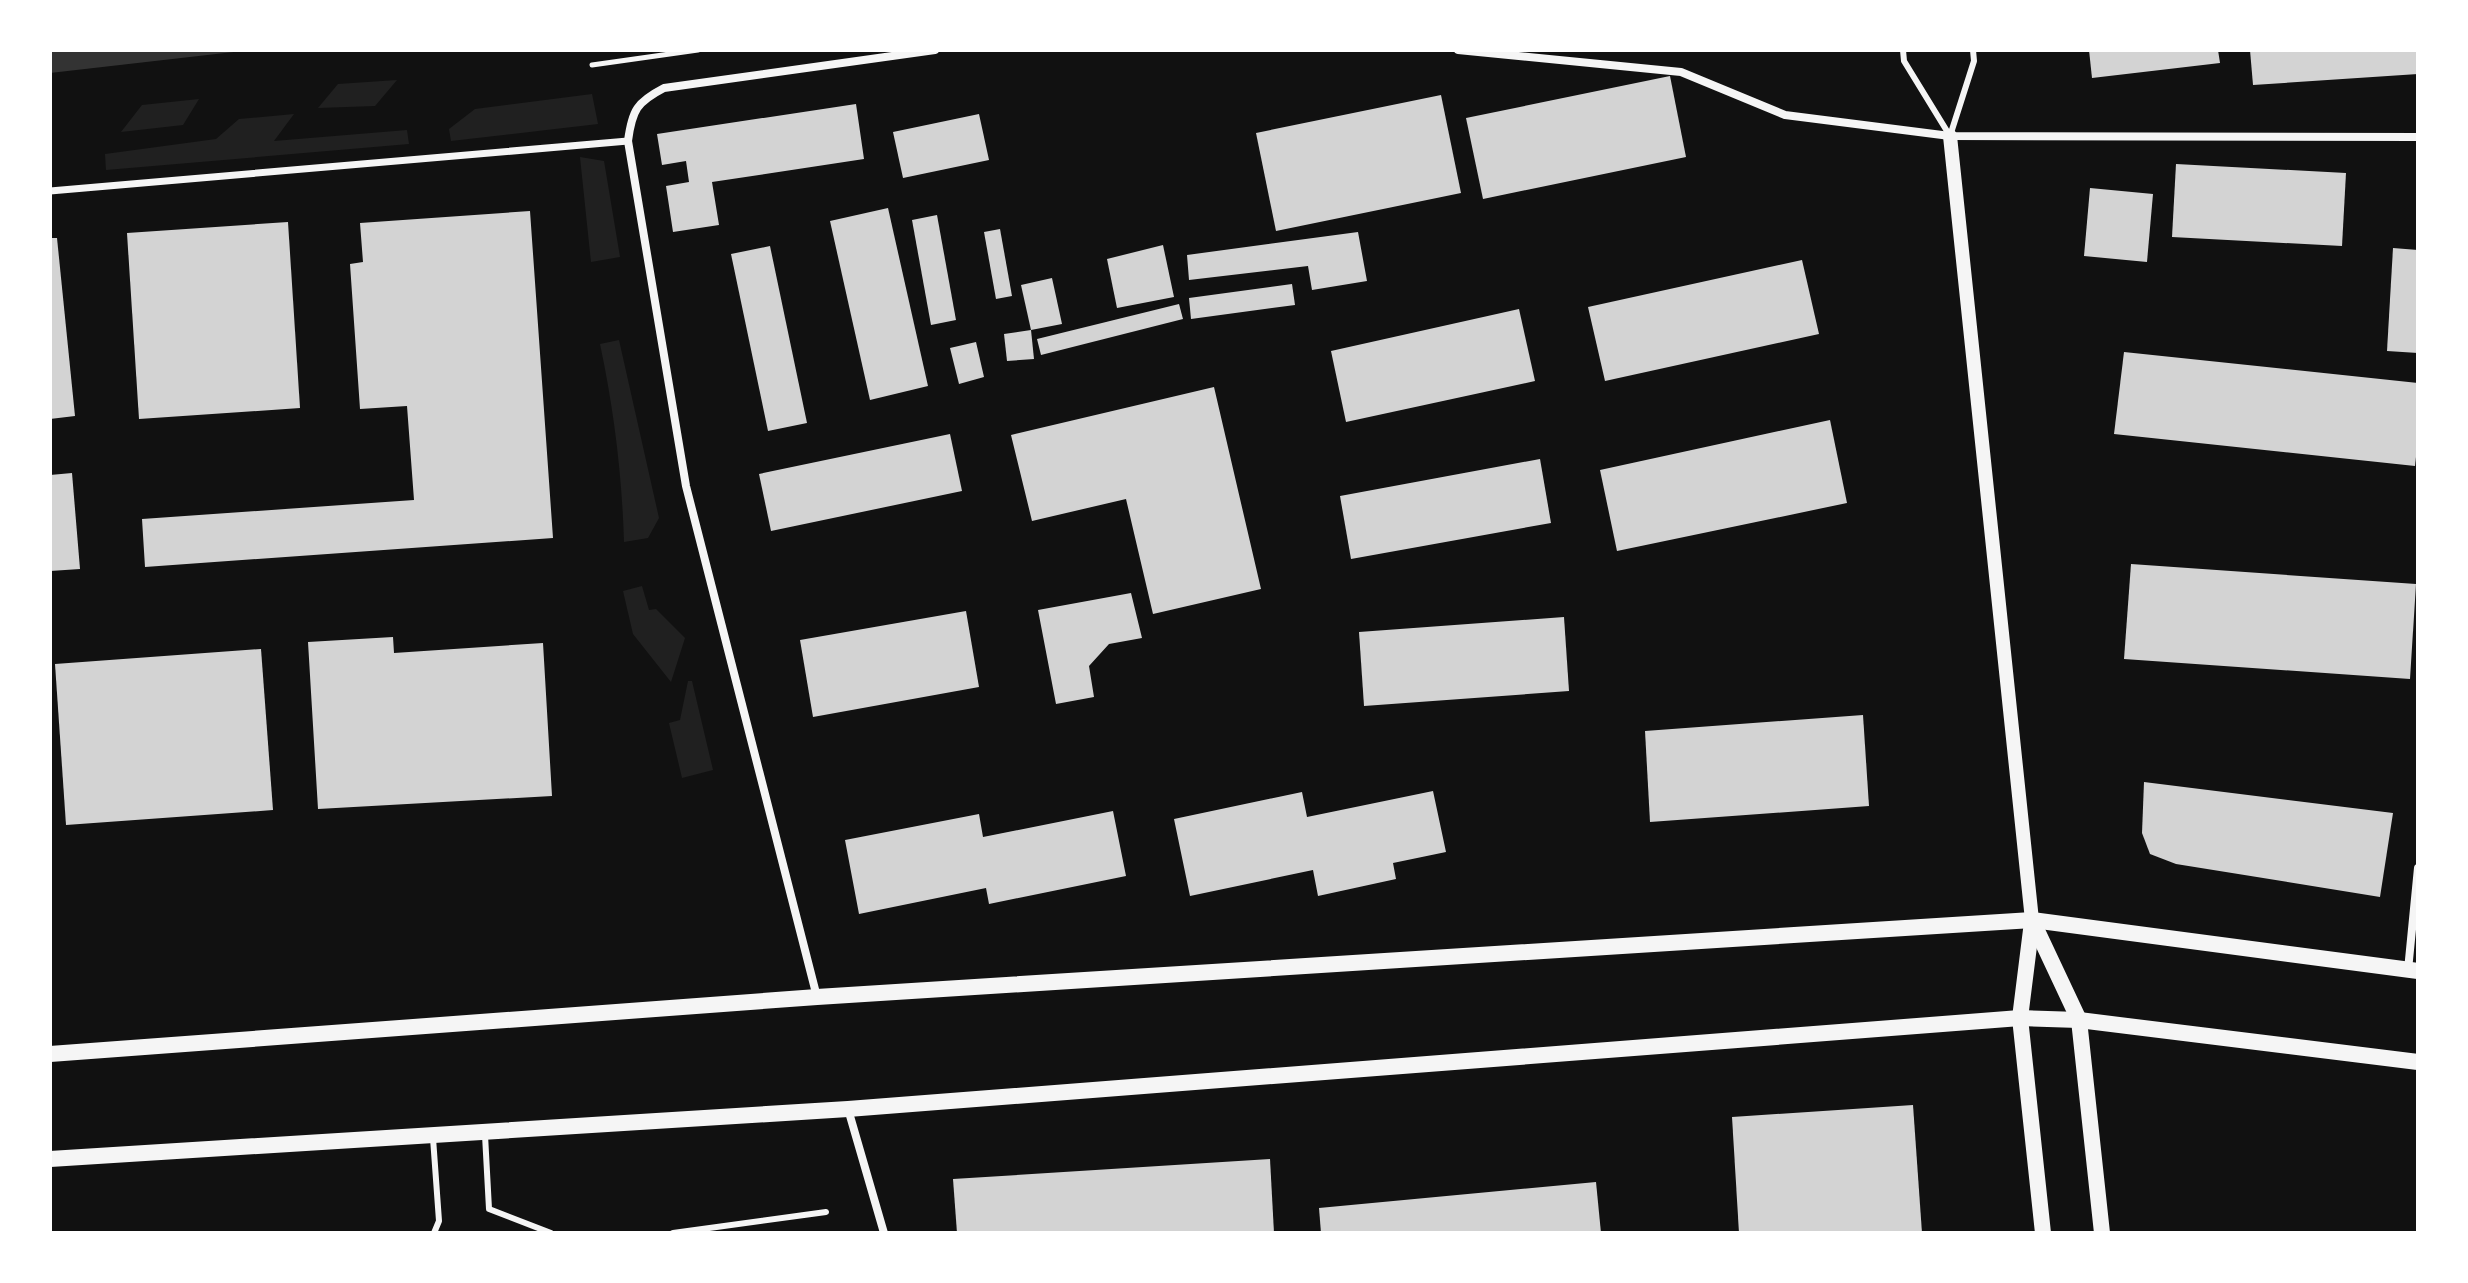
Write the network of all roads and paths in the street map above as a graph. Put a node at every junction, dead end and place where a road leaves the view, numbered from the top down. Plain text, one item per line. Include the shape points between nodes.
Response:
1 (698, 50) edge
2 (935, 50) edge
3 (1458, 50) edge
4 (1903, 50) edge
5 (1973, 50) edge
6 (592, 65) dead end
7 (1950, 136) junction
8 (2418, 137) edge
9 (628, 141) junction
10 (50, 191) edge
11 (2418, 868) edge
12 (2032, 920) junction
13 (2413, 970) edge
14 (817, 997) junction
15 (2020, 1018) junction
16 (2079, 1020) junction
17 (50, 1054) edge
18 (2418, 1062) edge
19 (848, 1109) junction
20 (485, 1131) junction
21 (433, 1135) junction
22 (50, 1159) edge
23 (826, 1212) dead end
24 (434, 1233) edge
25 (551, 1233) edge
26 (673, 1233) edge
27 (884, 1233) edge
28 (2043, 1233) edge
29 (2102, 1233) edge

1 - 6 path
2 - 9 street via 664,88 641,100
3 - 7 street via 1681,72 1785,115
4 - 7 lane via 1904,61
5 - 7 lane
7 - 8 street
7 - 12 street
9 - 10 street
9 - 14 street via 686,486
11 - 13 street
12 - 13 main road
12 - 14 main road
12 - 15 main road
12 - 16 main road
14 - 17 main road
15 - 16 main road
15 - 19 main road
15 - 28 main road
16 - 18 main road
16 - 29 main road
19 - 20 main road
19 - 27 street
20 - 21 main road
20 - 25 lane via 489,1209
21 - 22 main road
21 - 24 lane via 439,1221
23 - 26 lane

